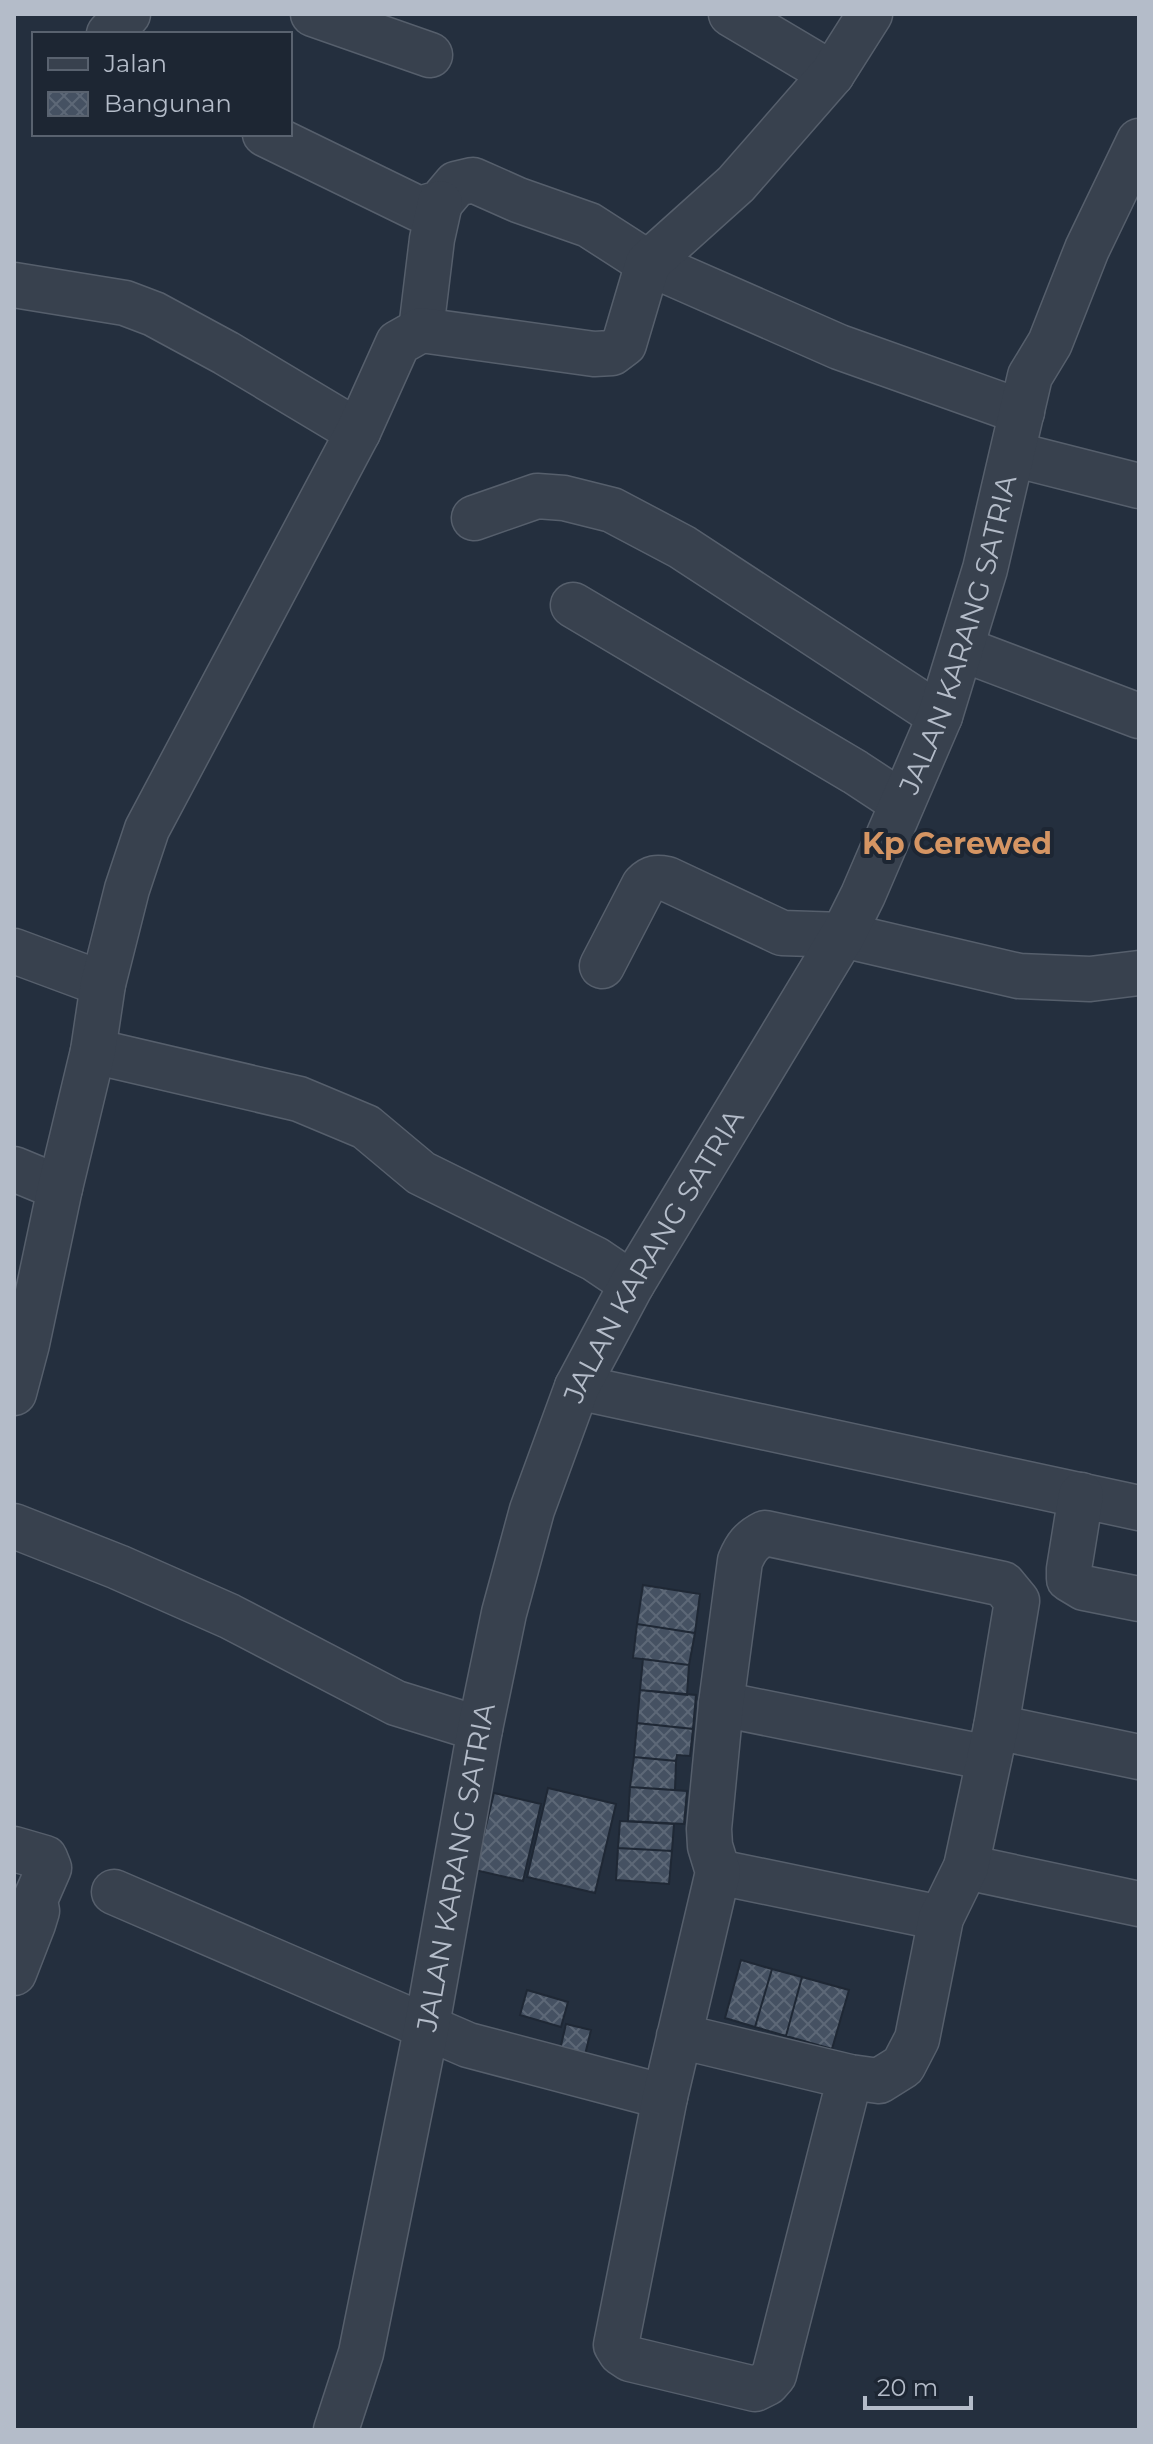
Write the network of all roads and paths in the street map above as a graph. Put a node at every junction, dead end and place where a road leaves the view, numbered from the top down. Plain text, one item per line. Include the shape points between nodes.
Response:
1 (128, 14) edge
2 (313, 14) edge
3 (731, 14) edge
4 (870, 14) edge
5 (111, 32) edge
6 (430, 55) dead end
7 (832, 74) junction
8 (269, 136) edge
9 (1139, 141) edge
10 (440, 203) junction
11 (648, 263) junction
12 (14, 285) edge
13 (421, 330) junction
14 (358, 432) junction
15 (1018, 433) junction
16 (1139, 486) edge
17 (474, 518) dead end
18 (573, 605) dead end
19 (962, 649) junction
20 (940, 716) junction
21 (1139, 716) edge
22 (902, 803) junction
23 (843, 935) junction
24 (14, 951) edge
25 (602, 966) dead end
26 (1139, 973) edge
27 (103, 984) junction
28 (93, 1051) junction
29 (14, 1169) edge
30 (60, 1188) junction
31 (632, 1284) junction
32 (577, 1387) junction
33 (14, 1393) edge
34 (1081, 1495) junction
35 (1139, 1508) edge
36 (14, 1526) edge
37 (1139, 1599) edge
38 (721, 1704) junction
39 (480, 1729) junction
40 (992, 1742) junction
41 (1139, 1757) edge
42 (14, 1849) edge
43 (966, 1867) junction
44 (718, 1872) junction
45 (114, 1892) dead end
46 (1139, 1904) edge
47 (941, 1918) junction
48 (14, 1973) edge
49 (427, 2025) junction
50 (679, 2036) junction
51 (850, 2077) junction
52 (665, 2097) junction
53 (336, 2430) edge

1 - 5 street
2 - 6 street
3 - 7 street
4 - 7 street
7 - 11 street via 736,184
8 - 10 street via 419,209
9 - 15 street, JALAN KARANG SATRIA via 1087,249 1050,343 1030,376
10 - 11 street via 456,184 473,180 589,225
10 - 13 street
11 - 13 street via 624,344 612,353
11 - 15 street
12 - 14 street via 125,303 154,314
13 - 14 street via 398,343
14 - 27 street via 147,829
15 - 16 street
15 - 19 street, JALAN KARANG SATRIA
17 - 20 street via 537,496 612,510 682,547
18 - 22 street
19 - 20 street, JALAN KARANG SATRIA
19 - 21 street
20 - 22 street, JALAN KARANG SATRIA
22 - 23 street, JALAN KARANG SATRIA
23 - 25 street via 782,933 656,877 644,885
23 - 26 street via 1019,976 1090,979
23 - 31 street, JALAN KARANG SATRIA
24 - 27 street
27 - 28 street
28 - 30 street
28 - 31 street via 299,1099 366,1127 421,1173 595,1259
29 - 30 street
30 - 33 street
31 - 32 street, JALAN KARANG SATRIA
32 - 34 street
32 - 39 street, JALAN KARANG SATRIA via 532,1510
34 - 35 street
34 - 37 street via 1069,1579 1084,1588
36 - 39 street via 229,1616 396,1703
38 - 40 street
38 - 40 street via 740,1561 745,1547 765,1533 1003,1584 1017,1601
38 - 44 street via 709,1829
39 - 49 street, JALAN KARANG SATRIA
40 - 41 street
40 - 43 street
42 - 48 street via 45,1858 49,1868
43 - 46 street
43 - 47 street
44 - 47 street
44 - 50 street
45 - 49 street
47 - 51 street via 917,2039 903,2066 879,2081
49 - 52 street via 468,2045
49 - 53 street, JALAN KARANG SATRIA via 361,2353
50 - 51 street
50 - 52 street
51 - 52 street via 774,2375 755,2389 630,2359 616,2345

